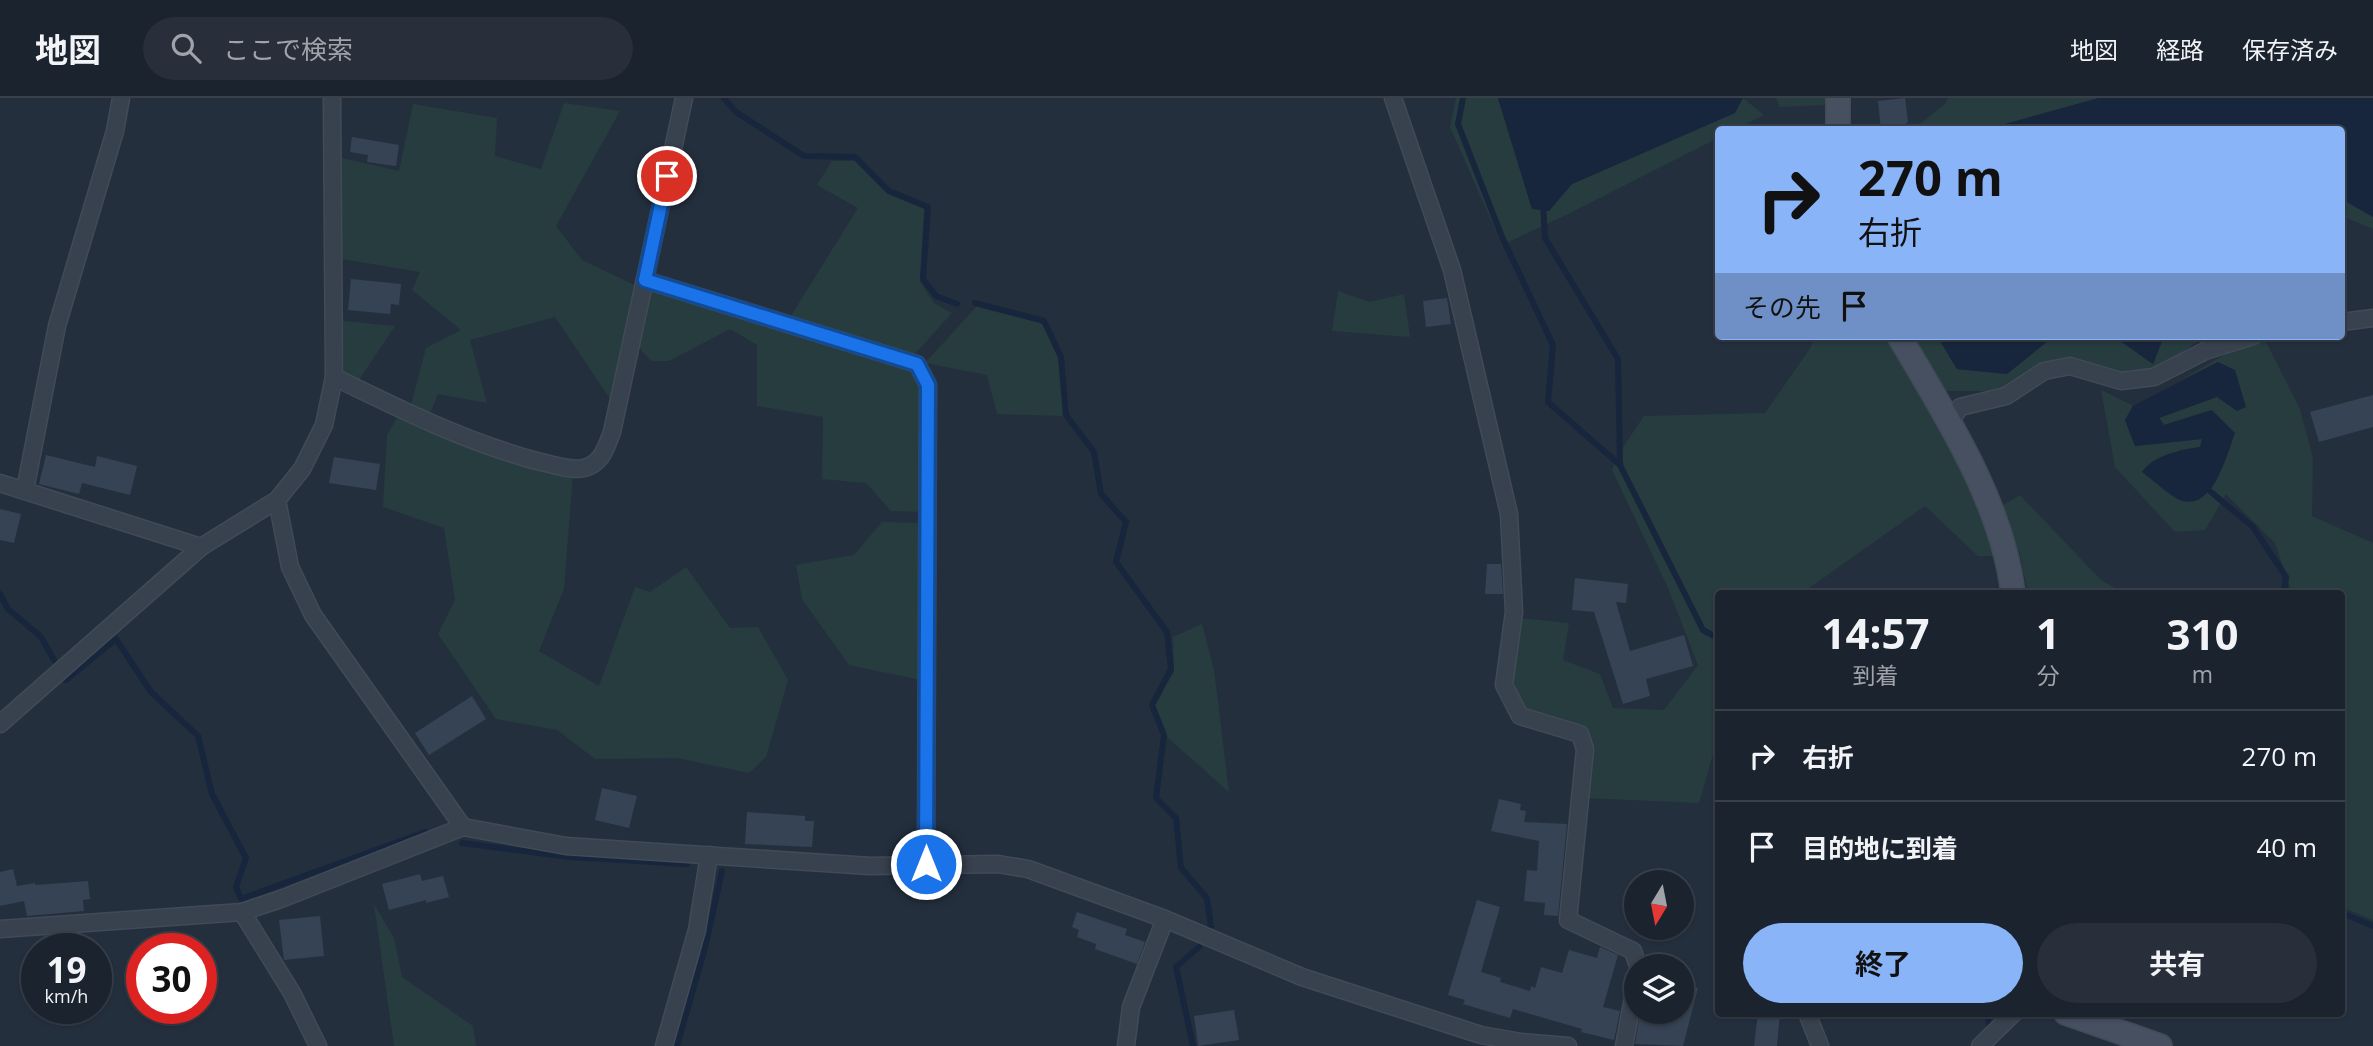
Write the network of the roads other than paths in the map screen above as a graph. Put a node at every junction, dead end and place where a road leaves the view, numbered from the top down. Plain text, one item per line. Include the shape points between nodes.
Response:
1 (121, 98) edge
2 (332, 98) edge
3 (684, 98) edge
4 (1393, 98) edge
5 (1838, 98) edge
6 (1838, 126) edge
7 (645, 280) junction
8 (2373, 318) edge
9 (2345, 322) edge
10 (1901, 340) edge
11 (2241, 340) edge
12 (334, 377) junction
13 (1950, 422) junction
14 (0, 483) edge
15 (25, 490) junction
16 (277, 499) junction
17 (201, 547) junction
18 (2013, 590) edge
19 (0, 724) edge
20 (463, 827) junction
21 (709, 856) junction
22 (926, 864) junction
23 (242, 912) junction
24 (1165, 919) junction
25 (0, 929) edge
26 (1634, 954) edge
27 (1809, 1017) edge
28 (2010, 1017) edge
29 (2077, 1017) edge
30 (1628, 1024) edge
31 (318, 1046) edge
32 (664, 1046) edge
33 (1126, 1046) edge
34 (1567, 1046) edge
35 (1624, 1046) edge
36 (1820, 1046) edge
37 (1980, 1046) edge
38 (2160, 1046) edge

1 - 15 street via 57,326
2 - 12 street
3 - 7 street
4 - 26 street via 1452,270 1508,514 1514,612 1504,685 1520,716 1580,734 1585,749 1568,920
5 - 6 street
7 - 12 street via 612,432 603,457 585,468 507,453
7 - 22 street via 917,364 928,385
8 - 9 street
10 - 13 street
11 - 13 street via 2154,377 2121,381 2070,366 2044,371 2006,396 1960,407
12 - 16 street via 324,425 302,469
13 - 18 street via 1985,496
14 - 15 street
15 - 17 street
16 - 17 street
16 - 20 street via 290,568 313,615
17 - 19 street
20 - 21 street via 566,846
20 - 23 street
21 - 22 street via 870,866
21 - 32 street via 697,930
22 - 24 street via 998,864 1028,869
23 - 25 street
23 - 31 street via 292,993
24 - 33 street via 1131,1007
24 - 34 street via 1302,977 1482,1035
27 - 36 street
28 - 37 street
29 - 38 street
30 - 35 street

